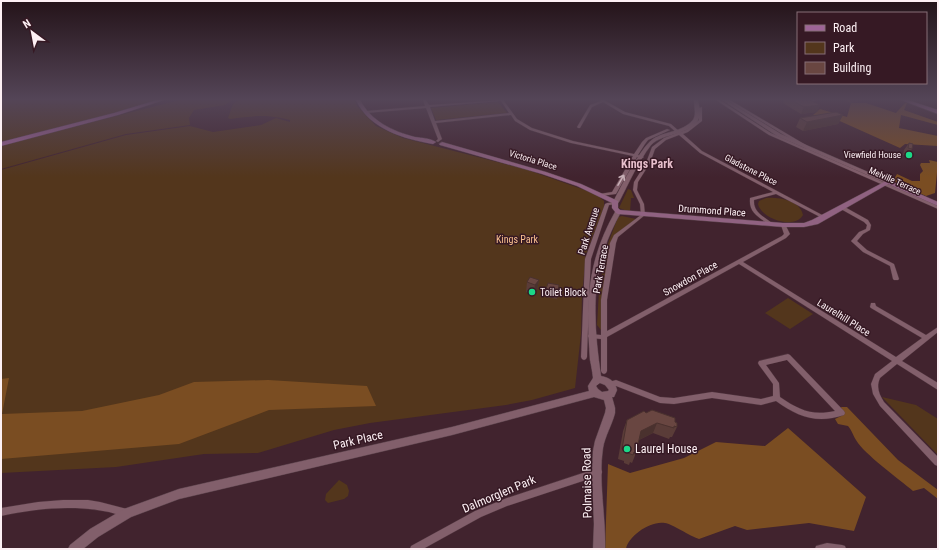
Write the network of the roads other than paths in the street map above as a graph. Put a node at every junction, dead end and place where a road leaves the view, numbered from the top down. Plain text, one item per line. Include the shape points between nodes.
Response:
1 (71, 126) edge
2 (384, 126) edge
3 (435, 126) edge
4 (524, 126) edge
5 (668, 126) edge
6 (688, 126) edge
7 (695, 126) edge
8 (757, 126) edge
9 (764, 126) edge
10 (668, 130) dead end
11 (678, 132) junction
12 (438, 143) junction
13 (1, 144) edge
14 (635, 156) junction
15 (642, 157) junction
16 (886, 183) junction
17 (777, 192) junction
18 (601, 195) junction
19 (616, 202) junction
20 (938, 204) edge
21 (841, 207) junction
22 (938, 208) edge
23 (618, 212) junction
24 (643, 215) junction
25 (824, 216) junction
26 (771, 224) junction
27 (783, 226) junction
28 (740, 262) junction
29 (896, 280) dead end
30 (589, 297) junction
31 (873, 304) dead end
32 (938, 328) edge
33 (591, 336) junction
34 (602, 337) junction
35 (925, 337) junction
36 (584, 357) dead end
37 (896, 362) junction
38 (604, 371) dead end
39 (597, 380) junction
40 (611, 384) junction
41 (938, 387) edge
42 (595, 393) junction
43 (608, 396) junction
44 (777, 398) junction
45 (938, 462) edge
46 (598, 472) junction
47 (1, 512) edge
48 (128, 513) junction
49 (74, 549) edge
50 (414, 549) edge
51 (599, 549) edge
52 (819, 549) edge
53 (842, 549) edge

1 - 13 main road
2 - 12 main road, Victoria Place via 409,137
3 - 12 street via 440,139
4 - 14 street via 572,142
5 - 11 street, Gladstone Place
6 - 11 street
7 - 11 street
8 - 16 street, Melville Terrace via 770,134
9 - 16 street
10 - 14 street, Park Avenue via 647,139
11 - 15 street via 653,141
11 - 17 street, Gladstone Place via 700,152
11 - 24 street via 653,148 648,163 636,182 635,190 642,204
12 - 18 main road, Victoria Place via 544,173
14 - 15 street
18 -> 14 street, Park Avenue via 614,193
15 - 19 street
16 - 20 main road
16 - 21 main road
16 - 22 street, Melville Terrace
17 - 25 street, Gladstone Place
17 - 26 street via 752,199 751,204 755,212
18 - 19 main road, Victoria Place
19 - 23 main road via 615,208
19 - 30 street, Park Avenue via 607,204 588,258
21 - 25 main road
21 - 29 street via 866,221 869,225 868,230 861,232 854,241 865,251 892,265
23 - 24 main road, Drummond Place
23 - 30 street via 607,231 600,251
24 - 26 main road, Drummond Place
24 - 34 street, Park Terrace via 616,236 613,243 604,300
25 - 27 main road, Drummond Place via 804,225
26 - 27 main road, Drummond Place
27 - 28 street, Snowdon Place via 787,234 784,237
28 - 34 street, Snowdon Place
28 - 37 street, Laurelhill Place
30 - 33 street
30 - 36 street, Park Avenue
31 - 35 street via 873,307
32 - 35 street
33 - 34 street
33 - 39 street
34 - 38 street, Park Terrace
35 - 37 street
37 - 41 street, Laurelhill Place
37 - 45 street via 877,376 874,382 876,395
39 - 40 street
39 - 42 street via 592,386
40 - 43 street via 613,390
40 - 44 street via 616,383 660,400 674,401 712,395 761,402
42 - 43 street
42 - 48 street, Park Place via 452,431 179,494
43 - 46 street, Polmaise Road via 611,406 607,424 601,434
44 - 44 street via 776,383 761,363 788,357 841,413 819,417 796,412
46 - 50 street, Dalmorglen Park via 478,514
46 - 51 street, Polmaise Road via 601,528
47 - 48 street via 22,507 61,504 99,506
48 - 49 street, Park Place via 94,533
52 - 53 street

